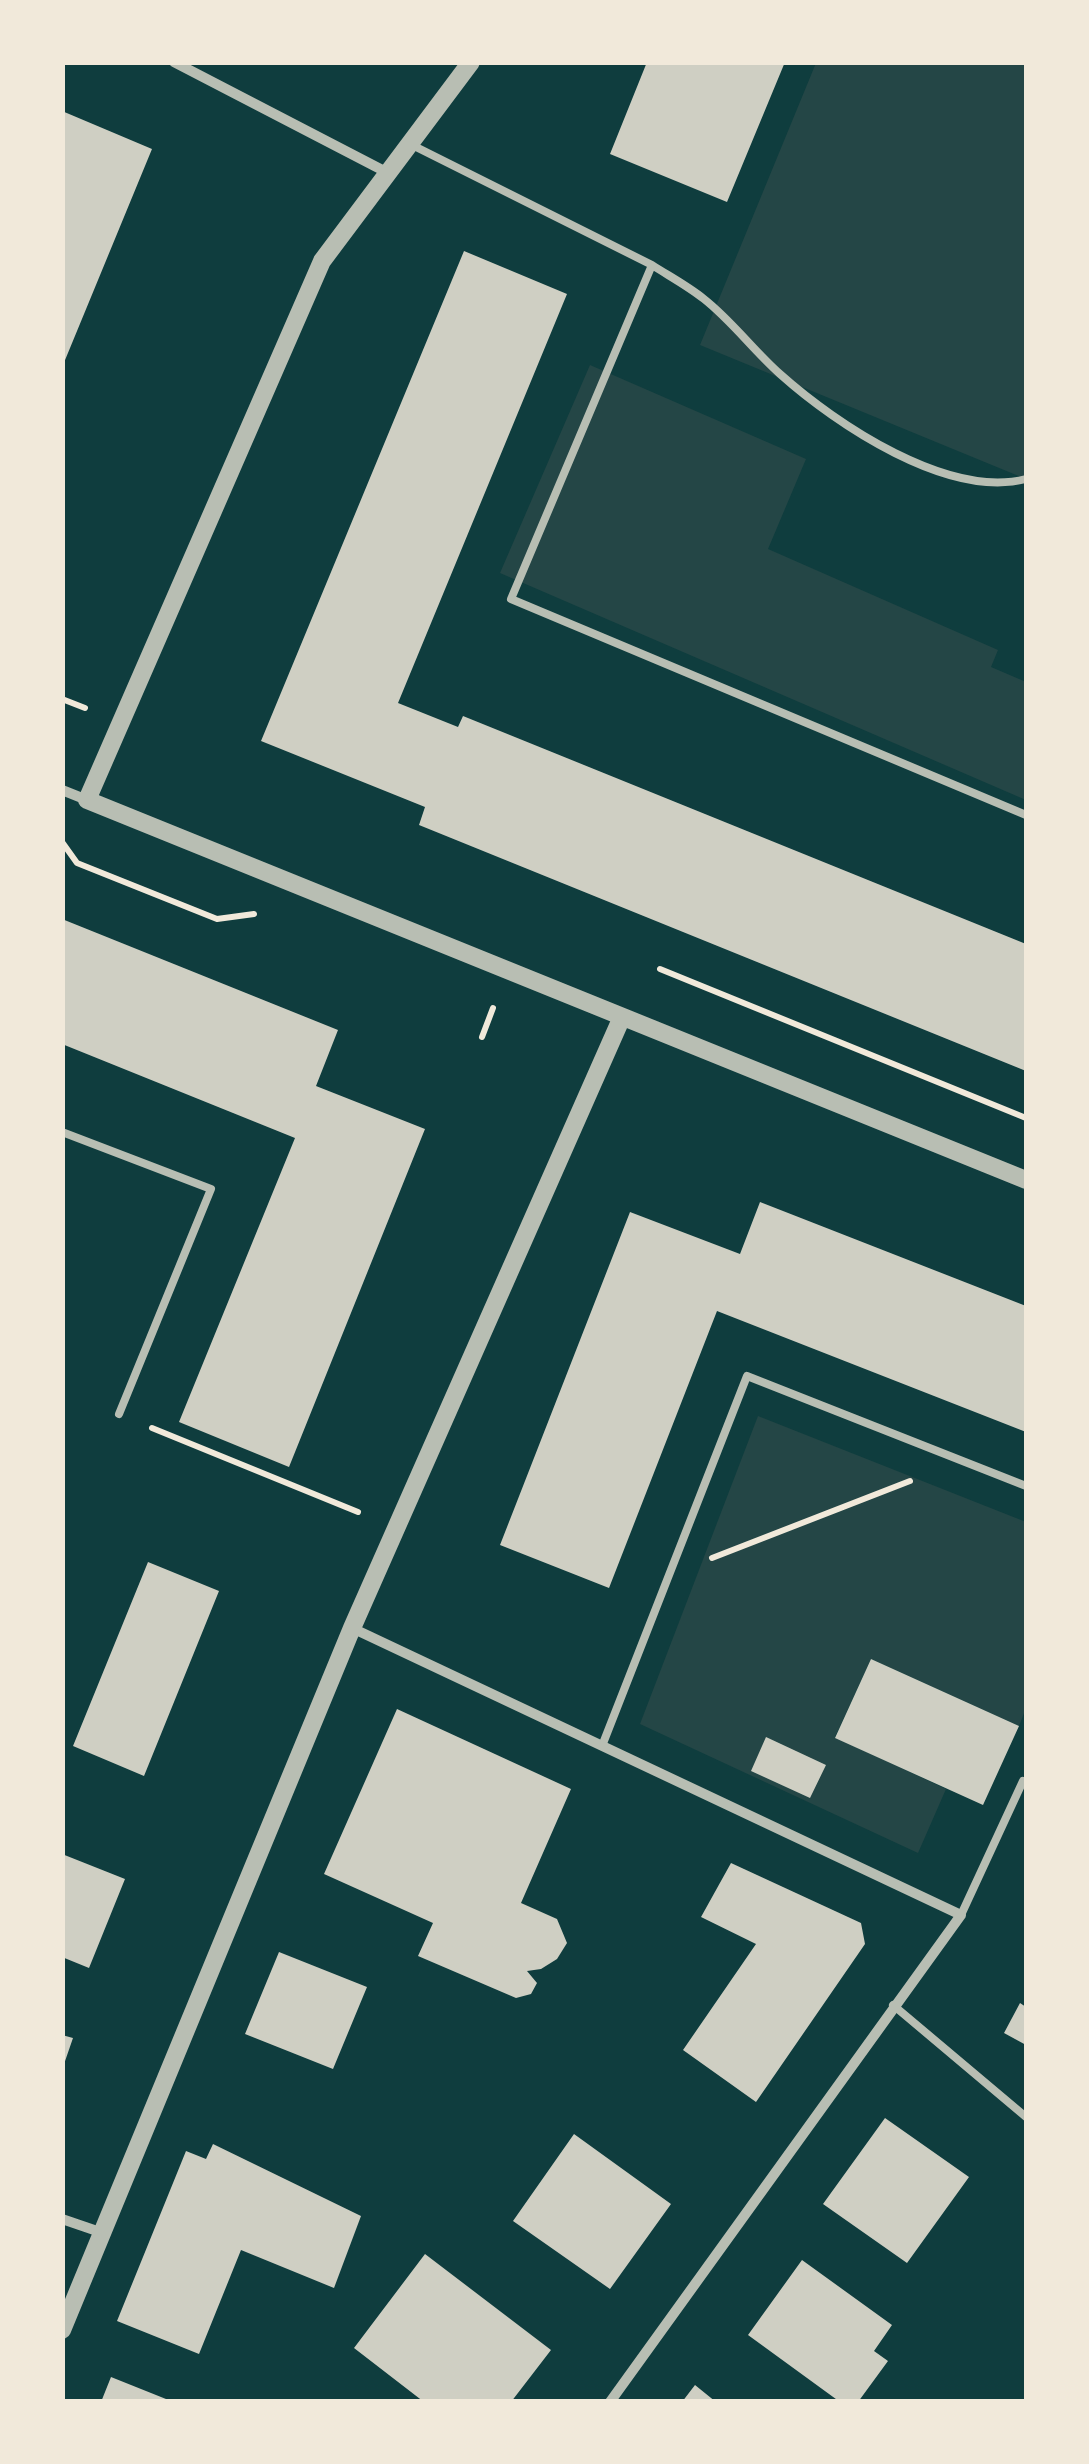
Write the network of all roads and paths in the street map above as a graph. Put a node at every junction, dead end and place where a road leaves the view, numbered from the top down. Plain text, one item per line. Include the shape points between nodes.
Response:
1 (174, 62) edge
2 (471, 62) edge
3 (412, 145) junction
4 (390, 174) junction
5 (652, 264) junction
6 (1026, 479) edge
7 (62, 790) edge
8 (87, 800) junction
9 (1026, 815) edge
10 (660, 969) dead end
11 (495, 1002) dead end
12 (622, 1016) junction
13 (482, 1037) dead end
14 (1026, 1118) edge
15 (62, 1132) edge
16 (1026, 1180) edge
17 (119, 1414) joint
18 (961, 1461) junction
19 (1026, 1486) edge
20 (396, 1527) junction
21 (669, 1574) junction
22 (352, 1628) junction
23 (602, 1746) junction
24 (1023, 1781) dead end
25 (961, 1915) junction
26 (893, 2005) junction
27 (1026, 2117) edge
28 (62, 2219) edge
29 (100, 2232) junction
30 (62, 2330) edge
31 (610, 2402) edge

1 - 4 street
2 - 3 street
3 - 4 street
3 - 5 lane
4 - 8 street via 322,260
5 - 6 lane via 701,296 780,374 868,436 910,460 978,483
5 - 9 lane via 511,599
7 - 8 street
8 - 12 street
10 - 14 path
11 - 13 path
12 - 16 street
12 - 20 street
15 - 17 lane via 211,1189
17 - 20 path
18 - 19 lane
18 - 21 path
18 - 21 lane via 747,1376
20 - 22 street
21 - 23 lane
22 - 23 street
22 - 29 street
23 - 25 street
24 - 25 lane
25 - 26 street
26 - 27 lane
26 - 31 street
28 - 29 street
29 - 30 street

